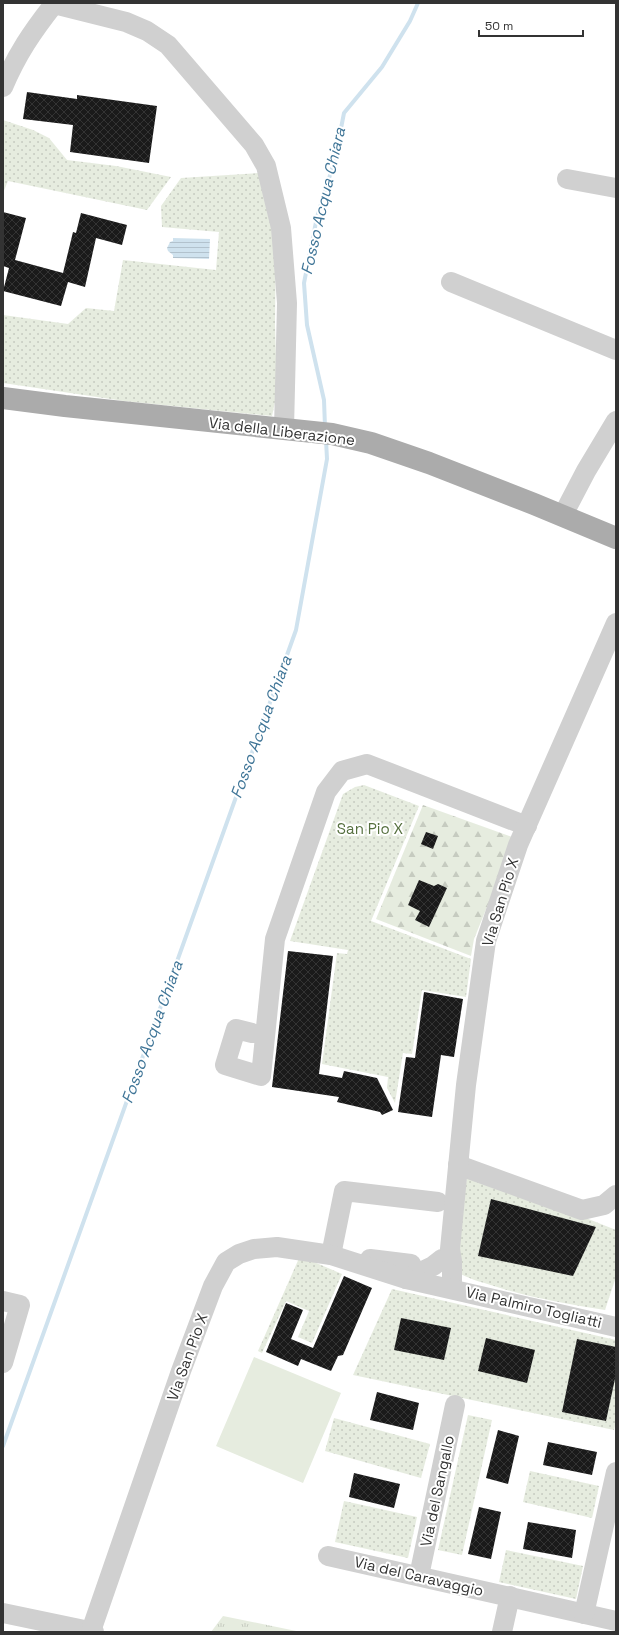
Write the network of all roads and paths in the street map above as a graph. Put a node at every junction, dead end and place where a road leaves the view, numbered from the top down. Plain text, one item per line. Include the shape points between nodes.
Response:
1 (54, 4) edge
2 (3, 87) edge
3 (567, 179) dead end
4 (616, 188) edge
5 (451, 282) dead end
6 (616, 350) edge
7 (3, 398) edge
8 (614, 426) edge
9 (284, 429) junction
10 (563, 515) junction
11 (616, 538) edge
12 (616, 623) edge
13 (527, 826) junction
14 (252, 1033) dead end
15 (458, 1165) junction
16 (616, 1195) edge
17 (438, 1202) dead end
18 (446, 1254) junction
19 (331, 1255) junction
20 (408, 1271) junction
21 (443, 1286) junction
22 (3, 1301) edge
23 (616, 1327) edge
24 (3, 1363) edge
25 (455, 1405) dead end
26 (616, 1472) edge
27 (611, 1519) edge
28 (328, 1556) dead end
29 (419, 1576) junction
30 (510, 1596) junction
31 (3, 1613) edge
32 (584, 1614) junction
33 (616, 1621) edge
34 (92, 1632) edge
35 (502, 1632) edge

1 - 2 street via 30,35 13,63
1 - 9 street via 126,22 147,31 168,45 254,145 266,166 281,228 287,303
3 - 4 street
5 - 6 street
7 - 9 main road, Via della Liberazione
8 - 10 street
9 - 10 main road, Via della Liberazione via 323,433 371,443
10 - 11 main road, Via della Liberazione
12 - 13 street, Via San Pio X
13 - 14 street via 367,764 342,771 326,792 275,939 261,1076 224,1065 236,1029
13 - 15 street, Via San Pio X via 518,845 486,941
15 - 16 street via 582,1210 604,1205
15 - 18 street, Via San Pio X
17 - 19 street via 344,1190
18 - 20 street via 434,1266
18 - 21 street, Via San Pio X via 452,1261
19 - 20 street, Via San Pio X via 353,1262
19 - 34 street, Via San Pio X via 277,1247 254,1249 226,1262 213,1286 181,1370
20 - 21 street, Via San Pio X
21 - 23 street, Via Palmiro Togliatti
22 - 24 street via 20,1305
25 - 29 street, Via del Sangallo
26 - 27 street
27 - 32 street
28 - 29 street, Via del Caravaggio
29 - 30 street, Via del Caravaggio
30 - 32 street, Via del Caravaggio
30 - 35 street
31 - 34 street
32 - 33 street, Via del Caravaggio

